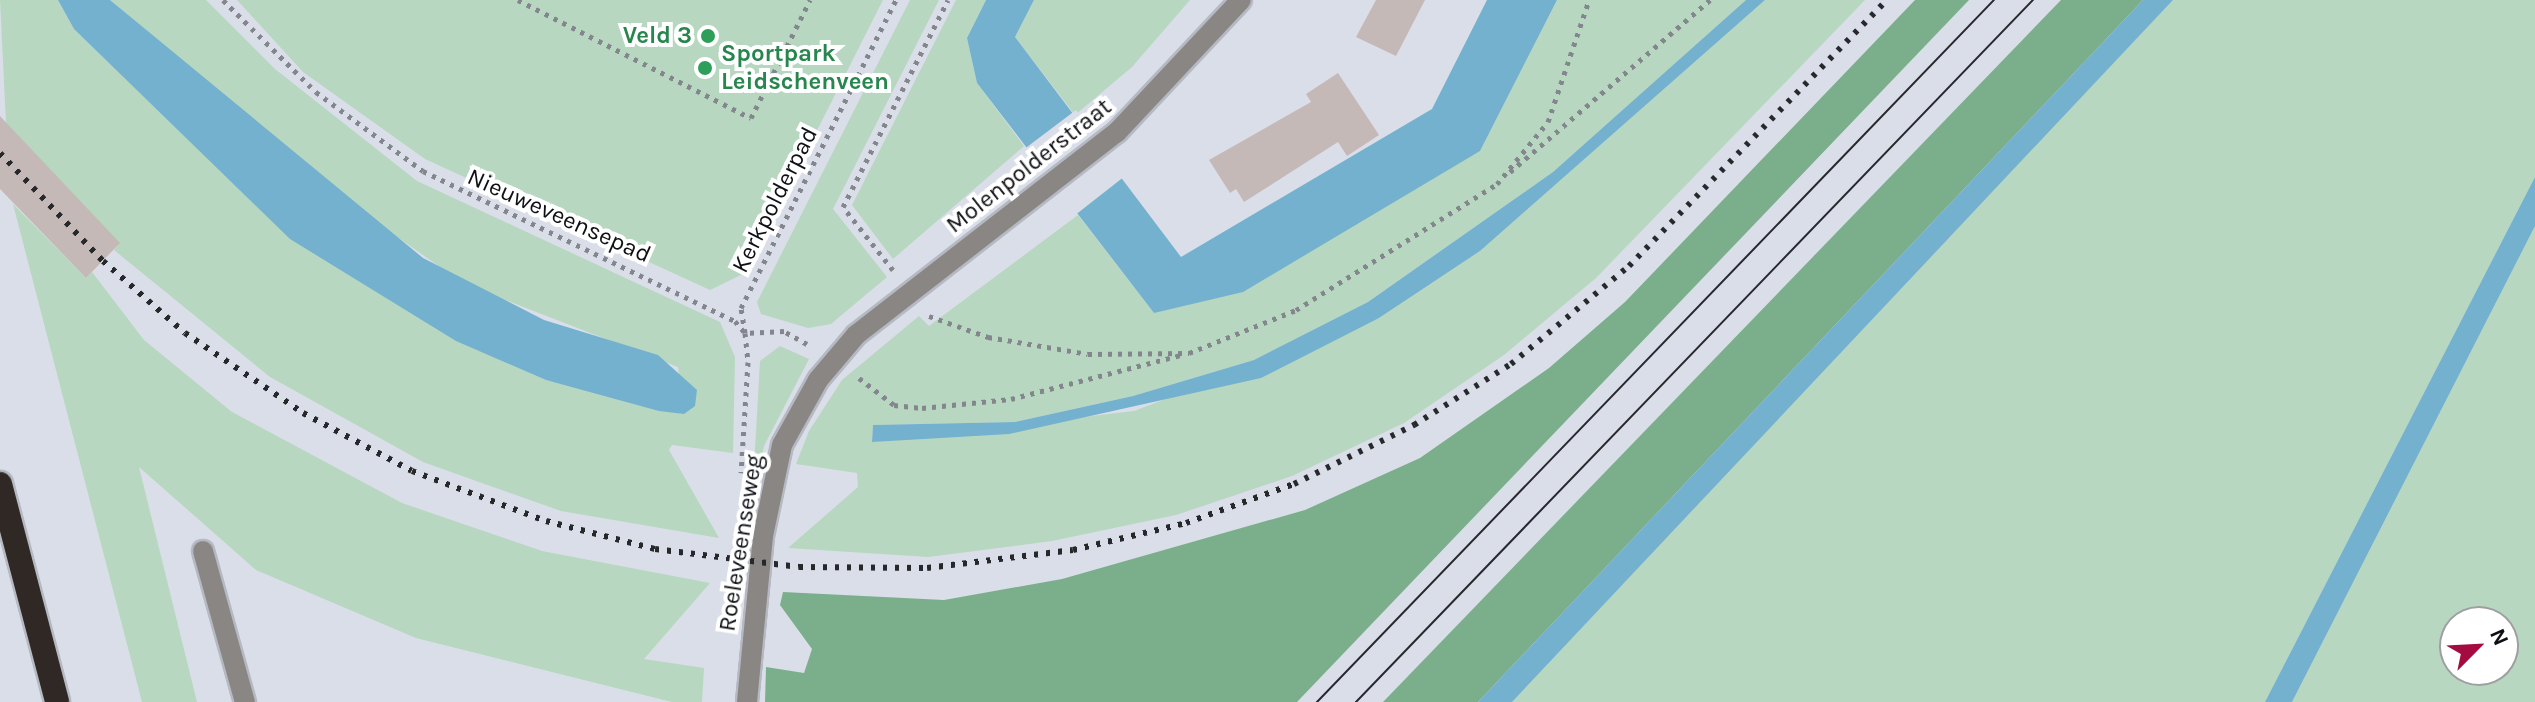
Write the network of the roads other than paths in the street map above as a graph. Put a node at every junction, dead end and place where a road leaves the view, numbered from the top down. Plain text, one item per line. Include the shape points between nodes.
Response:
1 (1241, 0) edge
2 (835, 359) joint
3 (0, 484) edge
4 (203, 551) dead end
5 (57, 702) edge
6 (245, 702) edge
7 (747, 702) edge

1 - 2 street, Molenpolderstraat via 1117,132
2 - 7 street, Roeleveenseweg via 782,445 763,536
3 - 5 highway
4 - 6 street

